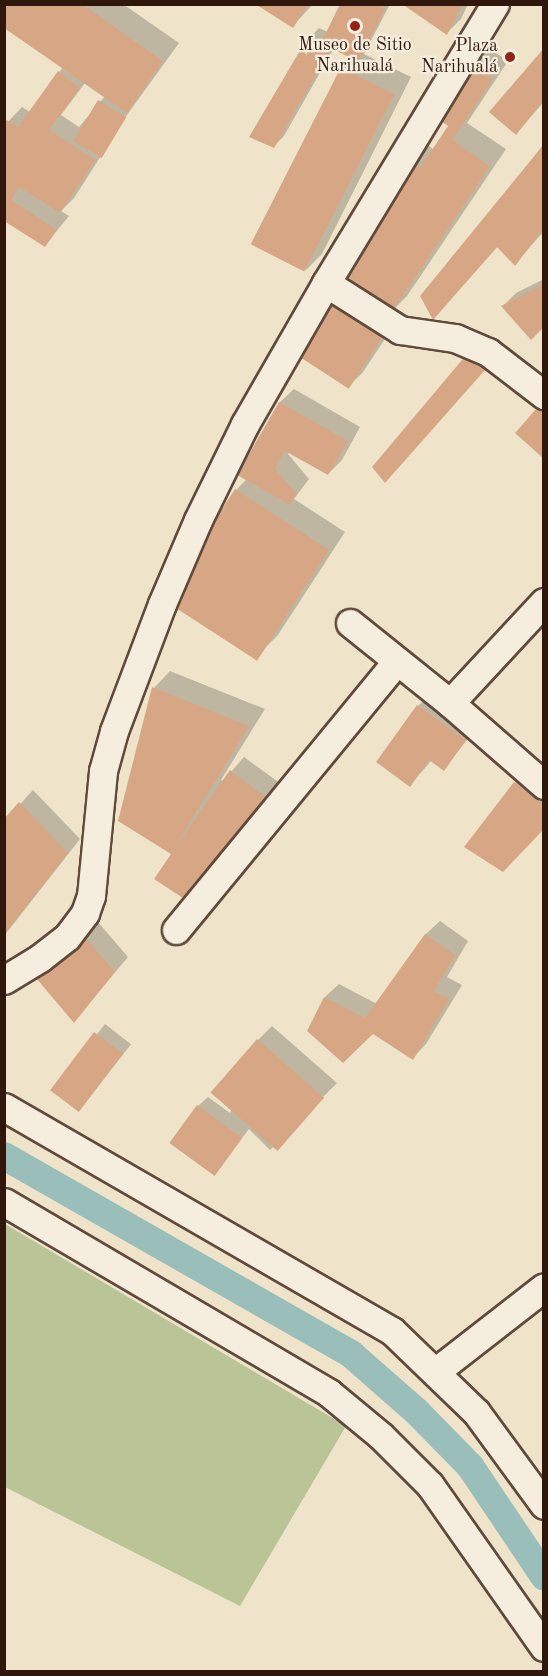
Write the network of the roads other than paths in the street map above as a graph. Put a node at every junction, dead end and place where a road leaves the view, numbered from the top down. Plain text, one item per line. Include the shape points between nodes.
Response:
1 (495, 4) edge
2 (326, 283) junction
3 (543, 395) edge
4 (543, 602) edge
5 (350, 623) dead end
6 (397, 661) junction
7 (450, 703) junction
8 (543, 785) edge
9 (176, 930) dead end
10 (4, 980) edge
11 (4, 1107) edge
12 (4, 1202) edge
13 (543, 1287) edge
14 (435, 1372) junction
15 (543, 1505) edge
16 (543, 1647) edge

1 - 2 street
2 - 3 street via 400,330 455,338 488,352
2 - 10 street via 245,424 198,520 142,657 103,771 92,889 85,913 67,937
4 - 7 street
5 - 6 street
6 - 7 street
6 - 9 street
7 - 8 street
11 - 14 street via 392,1331
12 - 16 street via 329,1393 381,1436 430,1485
13 - 14 street
14 - 15 street via 476,1412

